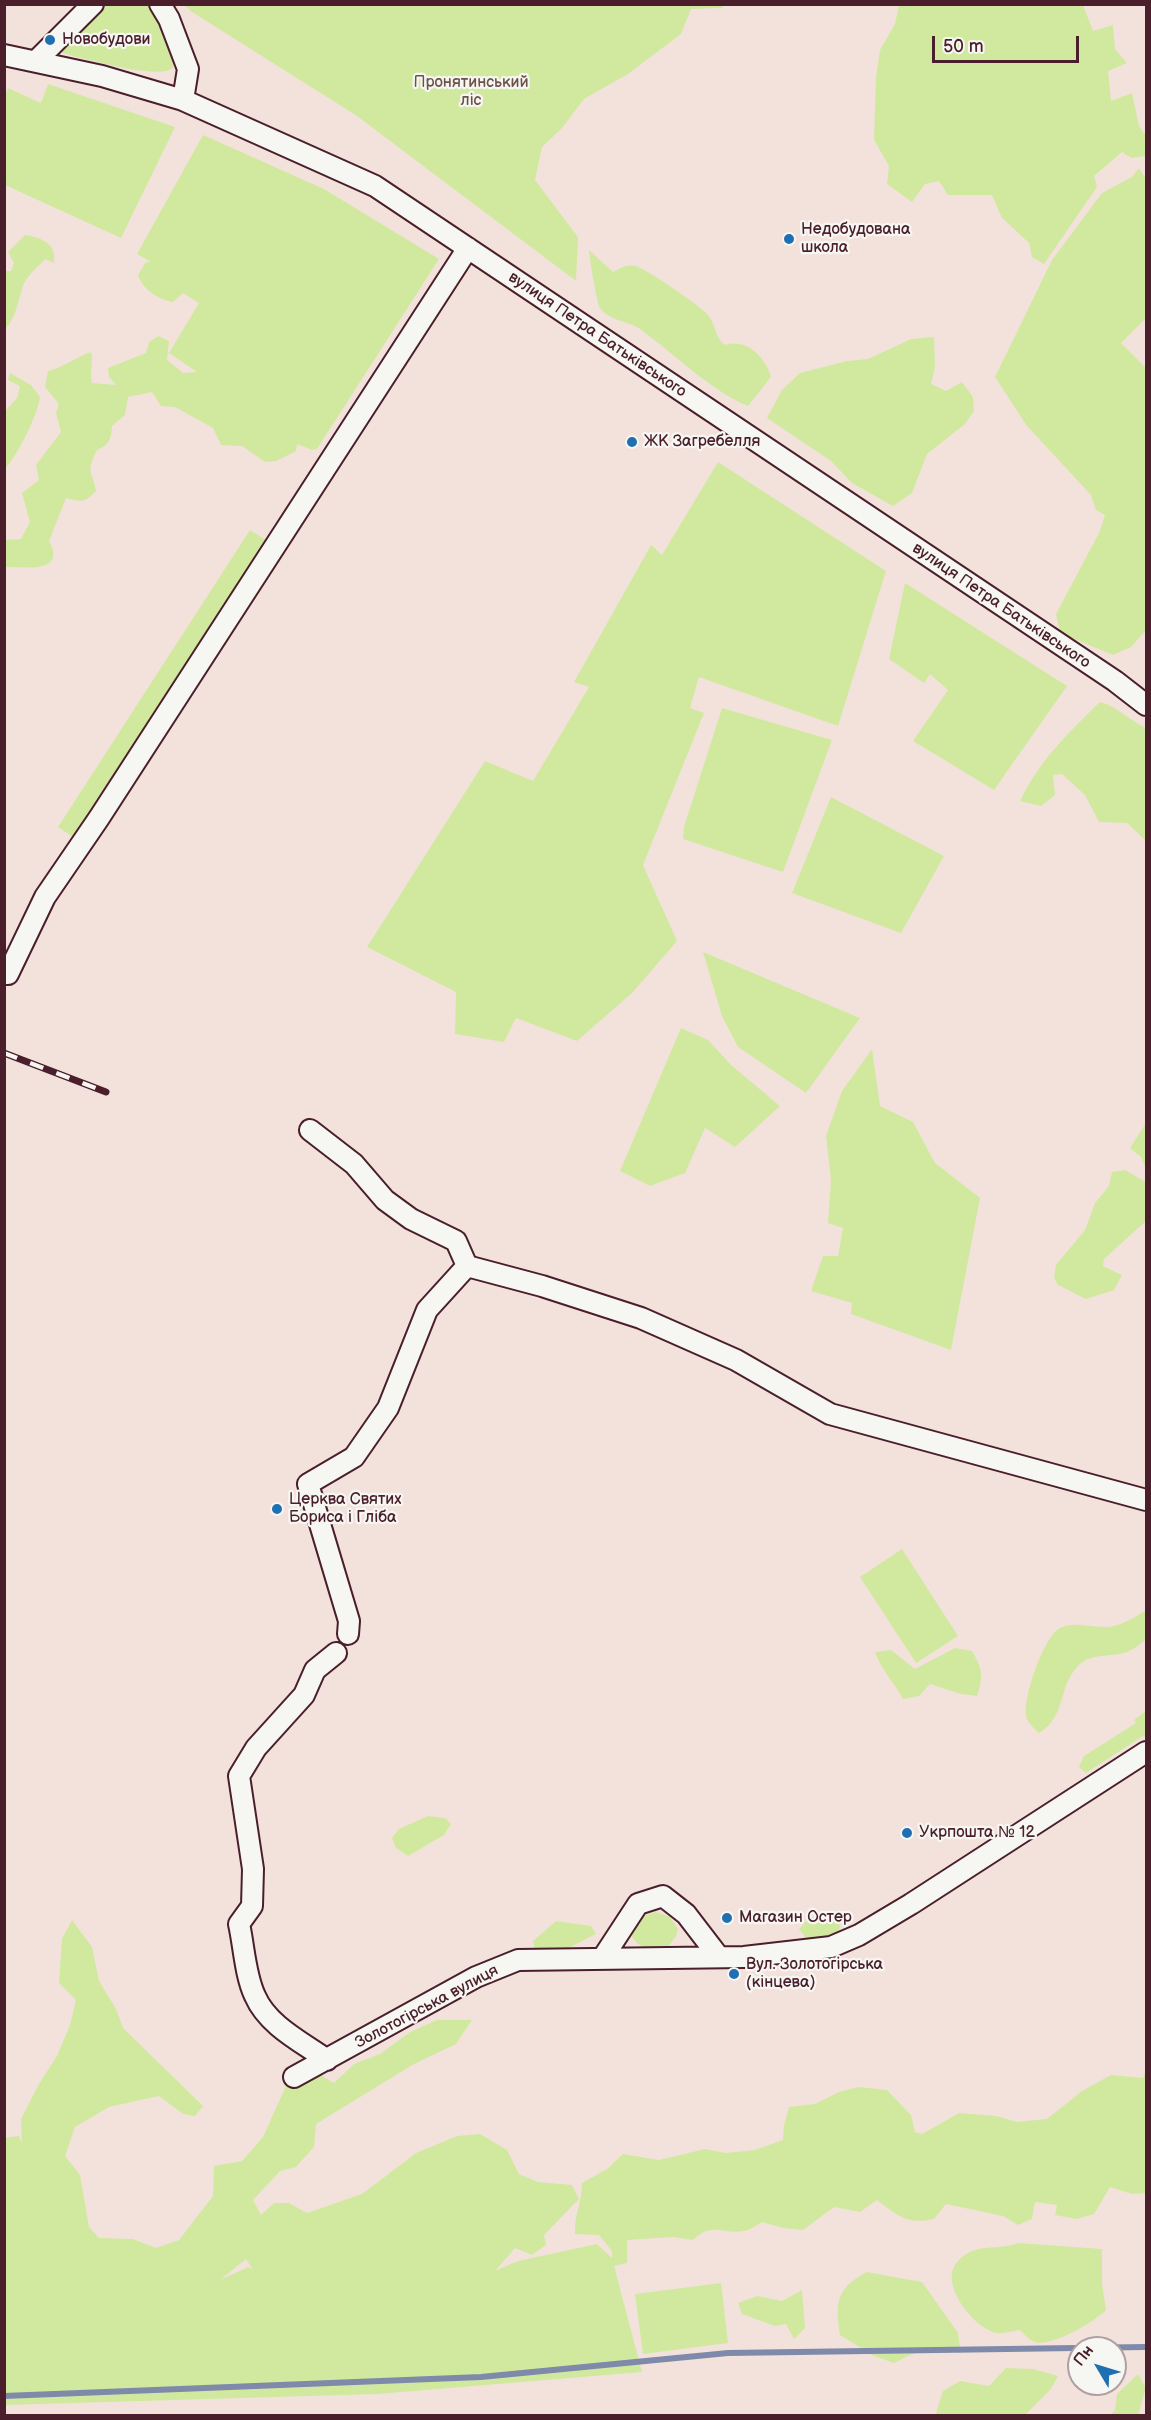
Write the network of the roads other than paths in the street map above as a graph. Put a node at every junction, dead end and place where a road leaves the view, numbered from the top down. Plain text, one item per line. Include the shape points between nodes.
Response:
1 (93, 4) edge
2 (160, 4) edge
3 (5, 56) edge
4 (37, 60) junction
5 (183, 100) junction
6 (468, 248) junction
7 (1146, 705) edge
8 (4, 974) edge
9 (310, 1130) dead end
10 (467, 1266) junction
11 (1146, 1500) edge
12 (348, 1634) dead end
13 (336, 1653) dead end
14 (1146, 1752) edge
15 (718, 1957) junction
16 (602, 1959) junction
17 (327, 2060) junction
18 (294, 2077) dead end

1 - 4 street
2 - 5 street via 188,69
3 - 4 street, вулиця Петра Батьківського
4 - 5 street, вулиця Петра Батьківського
5 - 6 street, вулиця Петра Батьківського via 375,186
6 - 7 street, вулиця Петра Батьківського
6 - 8 street via 45,897 8,974
9 - 10 street via 354,1164 385,1200 411,1219 456,1241
10 - 11 street via 641,1318 736,1360 830,1414
10 - 12 street via 427,1310 388,1408 354,1457 308,1484 349,1621
13 - 17 street via 315,1670 304,1695 256,1748 239,1776 253,1869 252,1906 239,1924 254,1995 266,2015
14 - 15 street, Золотогірська вулиця via 859,1935 831,1947
15 - 16 street, Золотогірська вулиця
15 - 16 street via 686,1914 663,1896 638,1904
16 - 17 street, Золотогірська вулиця via 518,1960 476,1977
17 - 18 street, Золотогірська вулиця

